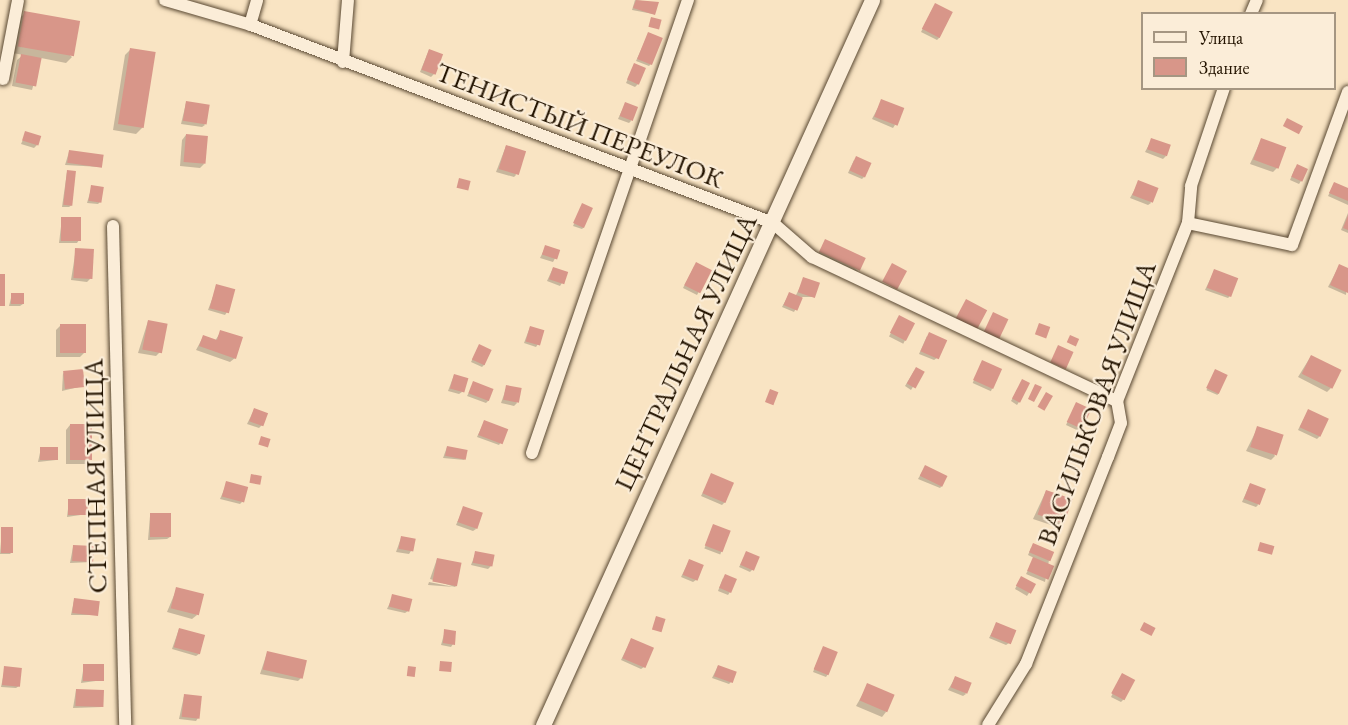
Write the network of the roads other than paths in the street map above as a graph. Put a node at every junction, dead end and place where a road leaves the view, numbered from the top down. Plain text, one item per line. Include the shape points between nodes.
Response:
1 (18, 0) edge
2 (165, 0) edge
3 (257, 0) edge
4 (348, 0) edge
5 (688, 0) edge
6 (872, 0) edge
7 (250, 25) junction
8 (343, 62) junction
9 (3, 79) dead end
10 (1223, 90) edge
11 (1348, 92) edge
12 (631, 168) junction
13 (773, 223) junction
14 (1188, 223) junction
15 (113, 226) dead end
16 (1117, 401) junction
17 (532, 453) dead end
18 (125, 725) edge
19 (543, 725) edge
20 (988, 725) edge

1 - 9 street
2 - 7 street, ТЕНИСТЫЙ ПЕРЕУЛОК
3 - 7 street
4 - 8 street
5 - 12 street
6 - 13 street, ЦЕНТРАЛЬНАЯ УЛИЦА
7 - 8 street, ТЕНИСТЫЙ ПЕРЕУЛОК
8 - 12 street, ТЕНИСТЫЙ ПЕРЕУЛОК
10 - 14 street, ВАСИЛЬКОВАЯ УЛИЦА via 1191,186
11 - 14 street via 1292,245
12 - 13 street, ТЕНИСТЫЙ ПЕРЕУЛОК
12 - 17 street
13 - 16 street, ТЕНИСТЫЙ ПЕРЕУЛОК via 812,256
13 - 19 street, ЦЕНТРАЛЬНАЯ УЛИЦА
14 - 16 street, ВАСИЛЬКОВАЯ УЛИЦА
15 - 18 street, СТЕПНАЯ УЛИЦА
16 - 20 street, ВАСИЛЬКОВАЯ УЛИЦА via 1121,423 1026,664

